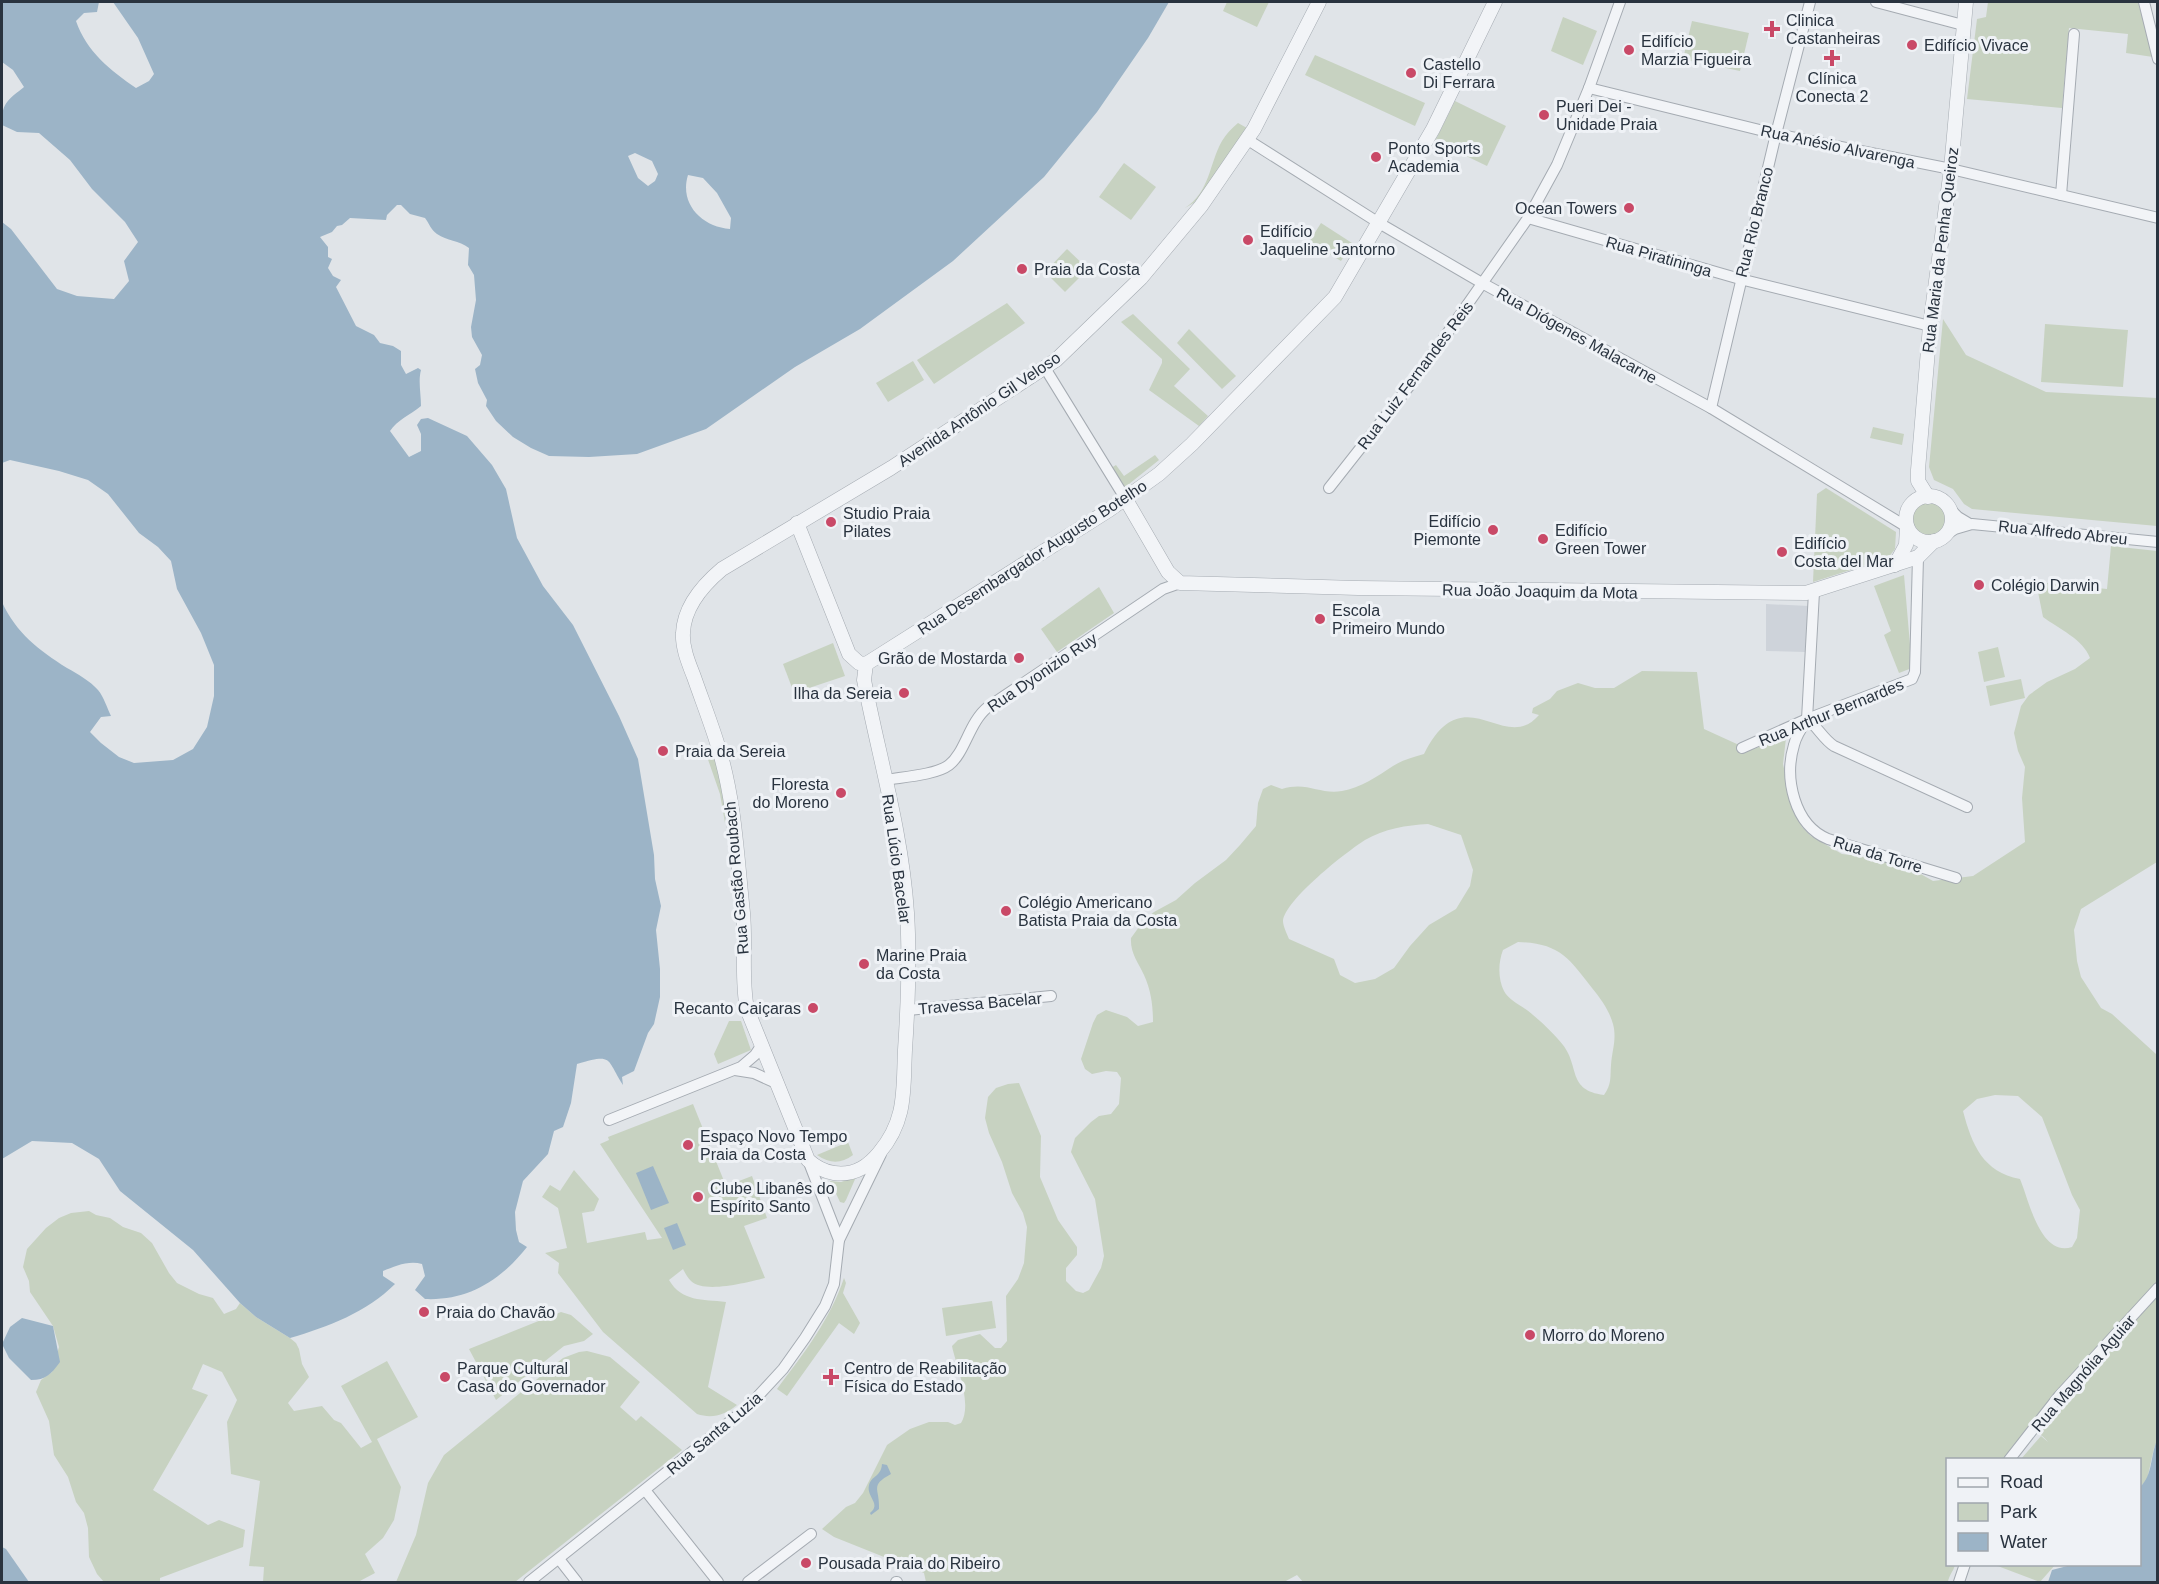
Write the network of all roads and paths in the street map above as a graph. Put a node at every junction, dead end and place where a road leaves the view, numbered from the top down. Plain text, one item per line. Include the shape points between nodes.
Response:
1 (1319, 2) edge
2 (1495, 2) edge
3 (1620, 2) edge
4 (1810, 2) edge
5 (1876, 2) edge
6 (1966, 2) edge
7 (2144, 2) edge
8 (1964, 25) junction
9 (2074, 34) dead end
10 (2157, 59) edge
11 (1589, 88) junction
12 (1776, 134) junction
13 (1248, 140) junction
14 (1951, 169) junction
15 (2061, 195) junction
16 (2157, 218) edge
17 (1528, 219) junction
18 (1379, 223) junction
19 (1740, 279) junction
20 (1482, 283) junction
21 (1930, 326) junction
22 (1045, 368) junction
23 (1711, 408) junction
24 (1329, 488) dead end
25 (1928, 497) junction
26 (1125, 498) junction
27 (1948, 507) junction
28 (797, 523) junction
29 (1968, 524) junction
30 (1907, 527) junction
31 (1939, 538) junction
32 (2157, 542) edge
33 (1918, 557) junction
34 (1895, 565) junction
35 (1180, 583) junction
36 (1814, 592) junction
37 (866, 664) junction
38 (1807, 719) junction
39 (1742, 748) dead end
40 (885, 780) junction
41 (1967, 807) dead end
42 (1956, 879) dead end
43 (1051, 996) dead end
44 (908, 1010) junction
45 (761, 1046) junction
46 (735, 1070) junction
47 (776, 1083) junction
48 (609, 1120) dead end
49 (887, 1143) junction
50 (808, 1160) junction
51 (839, 1240) junction
52 (2157, 1288) edge
53 (2011, 1458) edge
54 (645, 1490) junction
55 (811, 1534) dead end
56 (558, 1559) junction
57 (1964, 1566) edge
58 (529, 1582) edge
59 (577, 1582) edge
60 (718, 1582) edge
61 (748, 1582) edge
62 (1959, 1582) edge

1 - 13 street, Avenida Antônio Gil Veloso
2 - 18 street, Rua Desembargador Augusto Botelho via 1436,121
3 - 11 street, Rua Luiz Fernandes Reis
4 - 12 street, Rua Rio Branco
5 - 8 street
6 - 8 street, Rua Maria da Penha Queiroz
7 - 10 street
8 - 14 street, Rua Maria da Penha Queiroz
9 - 15 street
11 - 12 street, Rua Anésio Alvarenga
11 - 17 street, Rua Luiz Fernandes Reis via 1557,165
12 - 14 street, Rua Anésio Alvarenga
12 - 19 street, Rua Rio Branco
13 - 18 street, Rua Diógenes Malacarne
13 - 22 street, Avenida Antônio Gil Veloso via 1201,206 1141,278
14 - 15 street, Rua Anésio Alvarenga
14 - 21 street, Rua Maria da Penha Queiroz
15 - 16 street, Rua Anésio Alvarenga
17 - 19 street, Rua Piratininga
17 - 20 street, Rua Luiz Fernandes Reis
18 - 20 street, Rua Diógenes Malacarne
18 - 26 street, Rua Desembargador Augusto Botelho via 1335,297 1192,444
19 - 21 street, Rua Piratininga
19 - 23 street, Rua Rio Branco
20 - 23 street, Rua Diógenes Malacarne
20 - 24 street, Rua Luiz Fernandes Reis via 1418,375
21 - 25 street, Rua Maria da Penha Queiroz via 1918,470 1918,481
22 - 26 street
22 - 28 street, Avenida Antônio Gil Veloso via 891,468
23 - 30 street, Rua Diógenes Malacarne
25 - 27 street
25 - 30 street via 1908,509
26 - 35 street via 1168,572
26 - 37 street, Rua Desembargador Augusto Botelho
27 - 29 street
27 - 31 street via 1951,522
28 - 37 street via 849,654
28 - 45 street, Rua Gastão Roubach via 711,578 692,604 682,633 724,772 743,914 745,994
29 - 31 street
29 - 32 street, Rua Alfredo Abreu
30 - 31 street via 1920,541
30 - 34 street via 1906,545
31 - 33 street
33 - 34 street
33 - 38 street, Rua Arthur Bernardes via 1912,679
34 - 36 street, Rua João Joaquim da Mota
35 - 36 street, Rua João Joaquim da Mota via 1657,593
35 - 40 street, Rua Dyonizio Ruy via 1163,589 984,711 947,767
36 - 38 street
37 - 40 street, Rua Lúcio Bacelar via 864,680
38 - 39 street, Rua Arthur Bernardes
38 - 41 street via 1834,746
38 - 42 street, Rua da Torre via 1794,744 1790,772 1797,805 1806,823 1828,839
40 - 44 street, Rua Lúcio Bacelar via 907,912
43 - 44 street, Travessa Bacelar
44 - 49 street, Rua Lúcio Bacelar via 903,1107
45 - 46 street via 751,1060
45 - 47 street, Rua Gastão Roubach
46 - 47 street
46 - 48 street
47 - 50 street, Rua Gastão Roubach
49 - 50 street via 866,1166 847,1174 826,1172
49 - 51 street, Rua Lúcio Bacelar
50 - 51 street, Rua Gastão Roubach
51 - 54 street, Rua Santa Luzia via 834,1284 825,1305 783,1369 747,1408
52 - 53 street, Rua Magnólia Aguiar via 2059,1396
54 - 56 street, Rua Santa Luzia
54 - 60 street
55 - 61 street
56 - 58 street, Rua Santa Luzia
56 - 59 street
57 - 62 street

